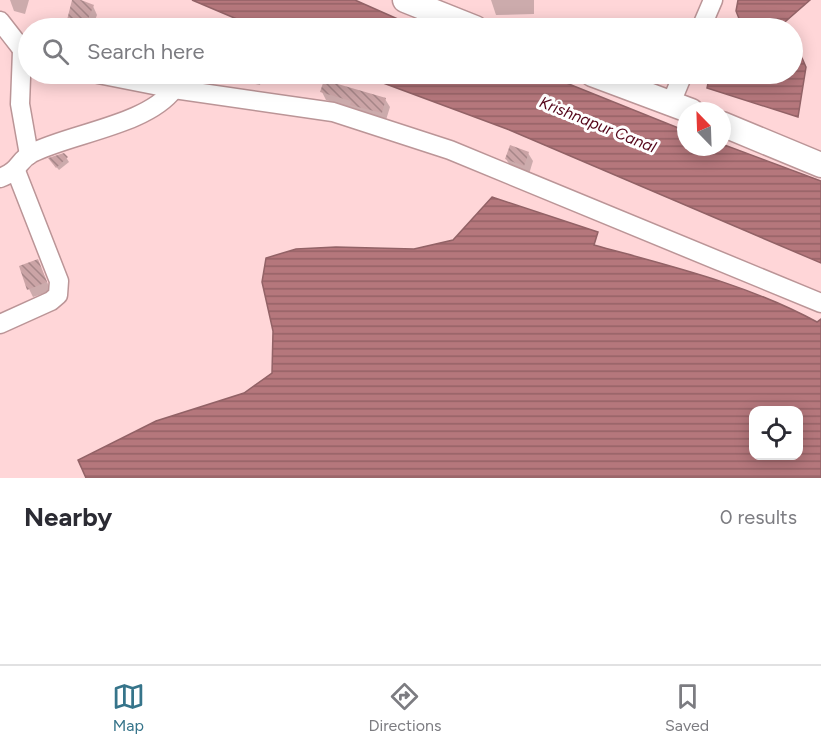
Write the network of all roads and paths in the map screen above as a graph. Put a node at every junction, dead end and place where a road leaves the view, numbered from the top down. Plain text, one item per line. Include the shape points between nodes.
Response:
1 (405, 0) edge
2 (713, 0) edge
3 (450, 18) edge
4 (705, 18) edge
5 (0, 21) edge
6 (18, 45) edge
7 (22, 84) edge
8 (149, 84) edge
9 (619, 84) edge
10 (682, 84) edge
11 (174, 89) junction
12 (681, 102) edge
13 (677, 106) edge
14 (731, 128) edge
15 (28, 155) junction
16 (821, 165) edge
17 (8, 174) edge
18 (821, 303) edge
19 (0, 324) edge

1 - 3 street
2 - 4 street
5 - 6 street
7 - 15 street via 20,104
8 - 11 street
9 - 13 street
10 - 12 street
11 - 15 street via 155,108
11 - 18 street via 324,110 427,142
14 - 16 street
15 - 17 street
17 - 19 street via 60,289 51,300

